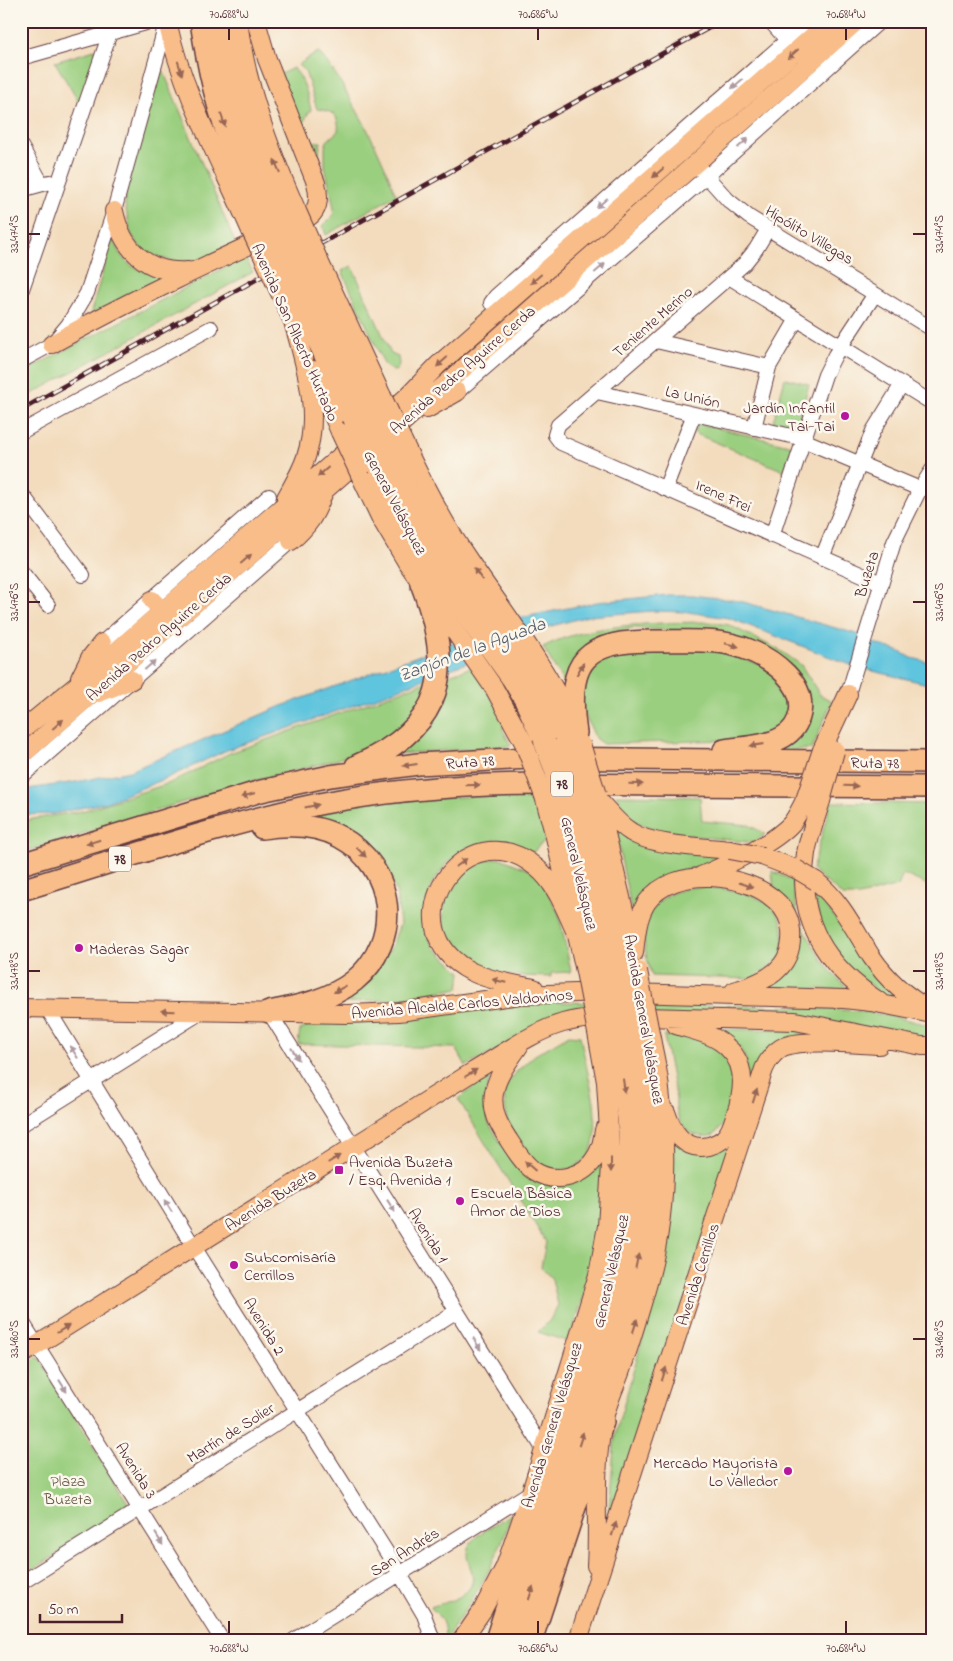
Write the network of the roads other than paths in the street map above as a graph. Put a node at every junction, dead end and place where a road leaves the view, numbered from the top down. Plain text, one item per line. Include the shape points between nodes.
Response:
1 (153, 21) edge
2 (166, 21) edge
3 (201, 21) edge
4 (220, 21) edge
5 (238, 21) edge
6 (256, 21) edge
7 (770, 21) edge
8 (809, 21) edge
9 (830, 21) edge
10 (857, 21) edge
11 (880, 21) edge
12 (110, 33) junction
13 (787, 40) junction
14 (21, 58) edge
15 (21, 146) edge
16 (684, 150) junction
17 (702, 170) junction
18 (61, 179) junction
19 (42, 184) junction
20 (21, 190) edge
21 (114, 211) junction
22 (274, 222) junction
23 (768, 229) junction
24 (193, 271) junction
25 (297, 272) junction
26 (729, 277) junction
27 (21, 292) edge
28 (875, 294) junction
29 (491, 303) joint
30 (797, 319) junction
31 (293, 321) junction
32 (211, 328) dead end
33 (932, 329) edge
34 (478, 330) junction
35 (656, 341) junction
36 (52, 344) junction
37 (841, 346) junction
38 (21, 361) edge
39 (769, 367) junction
40 (902, 384) junction
41 (457, 392) joint
42 (597, 392) junction
43 (932, 403) edge
44 (360, 412) junction
45 (694, 414) junction
46 (406, 419) junction
47 (754, 428) junction
48 (21, 432) edge
49 (555, 435) joint
50 (804, 440) junction
51 (381, 457) junction
52 (860, 463) junction
53 (932, 470) edge
54 (665, 489) junction
55 (920, 489) junction
56 (21, 492) edge
57 (324, 492) junction
58 (269, 496) dead end
59 (281, 509) junction
60 (772, 536) junction
61 (291, 541) joint
62 (822, 558) junction
63 (21, 571) edge
64 (83, 575) dead end
65 (421, 584) joint
66 (881, 584) junction
67 (48, 605) dead end
68 (157, 605) junction
69 (471, 625) junction
70 (102, 643) joint
71 (516, 655) junction
72 (132, 680) junction
73 (82, 692) junction
74 (848, 694) joint
75 (21, 731) edge
76 (567, 741) junction
77 (21, 756) edge
78 (676, 760) junction
79 (932, 762) edge
80 (330, 776) junction
81 (21, 777) edge
82 (932, 787) edge
83 (577, 797) junction
84 (813, 800) junction
85 (198, 836) junction
86 (21, 864) edge
87 (698, 877) junction
88 (21, 890) edge
89 (579, 939) junction
90 (634, 953) junction
91 (611, 971) junction
92 (565, 993) junction
93 (721, 995) junction
94 (884, 1005) junction
95 (21, 1008) edge
96 (47, 1008) junction
97 (932, 1010) edge
98 (203, 1011) junction
99 (269, 1012) junction
100 (932, 1014) edge
101 (649, 1018) junction
102 (625, 1038) junction
103 (520, 1044) junction
104 (927, 1046) edge
105 (92, 1081) junction
106 (606, 1082) junction
107 (660, 1089) junction
108 (21, 1125) edge
109 (354, 1146) junction
110 (194, 1247) junction
111 (457, 1311) junction
112 (21, 1320) edge
113 (37, 1345) junction
114 (21, 1355) edge
115 (297, 1411) junction
116 (603, 1422) junction
117 (544, 1450) junction
118 (531, 1492) junction
119 (140, 1509) junction
120 (505, 1567) junction
121 (400, 1574) junction
122 (21, 1584) edge
123 (593, 1592) junction
124 (222, 1640) edge
125 (294, 1640) edge
126 (433, 1640) edge
127 (462, 1640) edge
128 (486, 1640) edge
129 (496, 1640) edge
130 (516, 1640) edge
131 (531, 1640) edge
132 (578, 1640) edge

1 - 12 street
2 - 21 street, Avenida San Alberto Hurtado
2 -> 22 main road, Avenida San Alberto Hurtado via 188,90
3 -> 22 highway, General Velásquez via 230,144
4 - 22 highway, General Velásquez via 239,109
22 -> 5 main road, Avenida San Alberto Hurtado via 275,160 255,104
6 - 24 main road via 267,59 316,183 318,203 314,213 304,220
7 - 13 street
8 - 13 street, Avenida Pedro Aguirre Cerda
9 -> 16 main road, Avenida Pedro Aguirre Cerda
10 - 17 main road, Avenida Pedro Aguirre Cerda
17 -> 11 street, Avenida Pedro Aguirre Cerda
12 - 14 street
12 - 18 street
13 -> 29 street, Avenida Pedro Aguirre Cerda
15 - 19 street
16 - 17 street, Hipólito Villegas
16 -> 34 main road, Avenida Pedro Aguirre Cerda
17 - 23 street, Hipólito Villegas via 734,206
41 -> 17 street, Avenida Pedro Aguirre Cerda
17 - 46 main road, Avenida Pedro Aguirre Cerda
18 - 19 street
18 - 27 street
19 - 20 street
21 - 24 main road via 120,233 139,257 164,269
21 - 36 street, Avenida San Alberto Hurtado via 87,293 72,320
22 - 25 highway, General Velásquez, bridge
22 - 25 main road, Avenida San Alberto Hurtado, bridge
23 - 26 street, Teniente Merino via 751,257
23 - 28 street, Hipólito Villegas
24 - 36 main road
25 - 31 main road, Avenida San Alberto Hurtado
25 - 44 highway, General Velásquez
26 - 30 street
26 - 35 street, Teniente Merino
28 - 33 street, Hipólito Villegas
28 - 37 street
29 - 34 main road
30 - 37 street
30 - 39 street
31 - 44 main road, Avenida San Alberto Hurtado
31 - 59 main road via 310,388 312,429 303,464
32 - 48 street
34 -> 59 main road, Avenida Pedro Aguirre Cerda
35 - 39 street
35 - 42 street, Teniente Merino
36 - 38 street
37 - 40 street
37 - 50 street via 825,375
39 - 47 street
40 - 43 street
40 - 52 street via 872,431
41 - 46 main road
42 - 45 street, La Unión
42 - 49 street, Teniente Merino via 558,425
44 - 51 highway, General Velásquez, bridge
44 - 51 main road, Avenida San Alberto Hurtado, bridge
45 - 47 street, La Unión
45 - 54 street
46 - 57 main road, Avenida Pedro Aguirre Cerda
47 - 50 street, La Unión
49 - 54 street, Irene Frei via 561,442
50 - 52 street, La Unión
50 - 60 street
51 - 65 main road, Avenida San Alberto Hurtado via 381,519
51 - 69 highway, General Velásquez via 456,570
52 - 55 street, La Unión
52 - 62 street
53 - 55 street, Buzeta
54 - 60 street, Irene Frei
55 - 66 street, Buzeta via 894,542
56 - 64 street
57 - 61 main road via 314,517
73 -> 57 main road, Avenida Pedro Aguirre Cerda
58 - 68 street, Avenida Pedro Aguirre Cerda
59 - 68 main road, Avenida Pedro Aguirre Cerda
60 - 62 street, Irene Frei
72 -> 61 street, Avenida Pedro Aguirre Cerda
62 - 66 street, Irene Frei
63 - 67 street
65 - 69 highway via 431,610
66 - 74 street, Buzeta
68 - 70 street, Avenida Pedro Aguirre Cerda
68 - 73 main road, Avenida Pedro Aguirre Cerda
69 - 71 highway, General Velásquez
69 - 80 highway via 439,676 428,710 408,735 382,753
69 - 83 main road, Avenida General Velásquez, bridge via 480,666 524,743
70 - 73 main road via 90,658
71 - 76 highway, General Velásquez via 525,700
71 - 76 main road, Avenida General Velásquez via 558,696
72 - 73 main road
72 - 81 street, Avenida Pedro Aguirre Cerda
73 - 75 main road, Avenida Pedro Aguirre Cerda
77 -> 73 main road, Avenida Pedro Aguirre Cerda
74 - 84 main road, bridge
76 -> 78 highway via 574,682 579,669 593,652 615,643 707,641 729,644 762,656 794,684 800,701 799,716 784,737 763,745 713,751
76 - 83 main road, Avenida General Velásquez, bridge
76 - 83 highway, General Velásquez, bridge via 555,769
78 - 79 highway, Ruta 78 / 78
78 -> 80 highway, Ruta 78 / 78 via 496,759 418,764
80 -> 86 highway, Ruta 78 / 78 via 233,799
85 -> 82 highway, Ruta 78 / 78 via 329,802 388,792 461,786
83 - 89 main road, Avenida General Velásquez via 555,837
83 - 90 main road, Avenida General Velásquez
83 - 91 highway, General Velásquez via 572,835
83 - 97 main road, bridge via 641,838 762,856 796,869 816,881 838,903 891,980 914,1000
84 - 87 main road via 777,835 728,864
84 - 94 main road via 804,895 810,918 820,943 836,966
85 - 88 highway, Ruta 78 / 78
85 -> 99 highway via 276,826 319,828 360,851 382,883 387,903 387,927 379,950 364,972 328,996
87 - 90 main road via 669,885 648,901 639,922
87 -> 93 main road via 735,881 759,890 781,906 791,927 787,959 776,972 752,985
89 - 91 main road, Avenida General Velásquez
92 -> 89 main road via 494,980 461,965 440,940 434,920 435,898 451,871 467,858 485,852 508,852 521,856 546,876
90 - 91 main road, Avenida General Velásquez
91 - 102 highway, General Velásquez, bridge
91 - 102 main road, Avenida General Velásquez, bridge
92 - 93 main road, Avenida Alcalde Carlos Valdovinos
92 - 99 main road, Avenida Alcalde Carlos Valdovinos via 501,997 373,1013
93 - 94 main road, Avenida Alcalde Carlos Valdovinos via 844,999
94 - 100 main road, Avenida Alcalde Carlos Valdovinos
95 - 96 main road, Avenida Alcalde Carlos Valdovinos
98 -> 96 main road, Avenida Alcalde Carlos Valdovinos
105 -> 96 street, Avenida 2
98 - 99 main road, Avenida Alcalde Carlos Valdovinos
98 - 105 street
99 -> 109 street, Avenida 1
101 - 103 main road, Avenida Alcalde Carlos Valdovinos via 606,1016 571,1021
101 - 104 main road, Avenida Alcalde Carlos Valdovinos via 795,1021
101 - 107 main road via 720,1041 734,1054 742,1074 741,1097 727,1134 720,1141 704,1147 691,1145 676,1134
102 - 106 main road, Avenida General Velásquez
102 - 107 main road, Avenida General Velásquez
102 -> 129 highway, General Velásquez via 629,1150 618,1250 606,1300
130 -> 102 highway, General Velásquez via 626,1302 640,1248 647,1193 648,1139 643,1088
106 -> 103 main road via 603,1133 596,1157 586,1169 572,1176 542,1175 528,1166 515,1151 498,1122 494,1108 498,1079
109 -> 103 main road, Avenida Buzeta
123 -> 104 main road, Avenida Cerrillos via 768,1060 781,1048 796,1044
105 - 108 street
110 -> 105 street, Avenida 2
106 -> 117 main road, Avenida General Velásquez via 611,1165 605,1241 593,1292
116 -> 107 main road, Avenida General Velásquez via 641,1308 656,1250 663,1165
110 -> 109 main road, Avenida Buzeta
109 -> 111 street, Avenida 1
113 -> 110 main road, Avenida Buzeta
110 - 115 street, Avenida 2
111 - 115 street, Martín de Solier
111 -> 117 street, Avenida 1
112 - 113 street, Avenida 3
113 - 114 main road, Avenida Buzeta
113 -> 119 street, Avenida 3
115 - 119 street, Martín de Solier
115 - 121 street, Avenida 2
116 - 123 main road, Avenida General Velásquez
116 - 131 highway
117 - 118 main road, Avenida General Velásquez
118 - 120 main road, Avenida General Velásquez
118 - 121 street, San Andrés
119 - 122 street, Martín de Solier
119 -> 124 street, Avenida 3
120 - 127 main road, Avenida General Velásquez via 482,1611
120 - 128 highway
121 - 125 street, San Andrés
121 - 126 street, Avenida 2 via 424,1615
123 - 132 main road, Avenida Cerrillos

